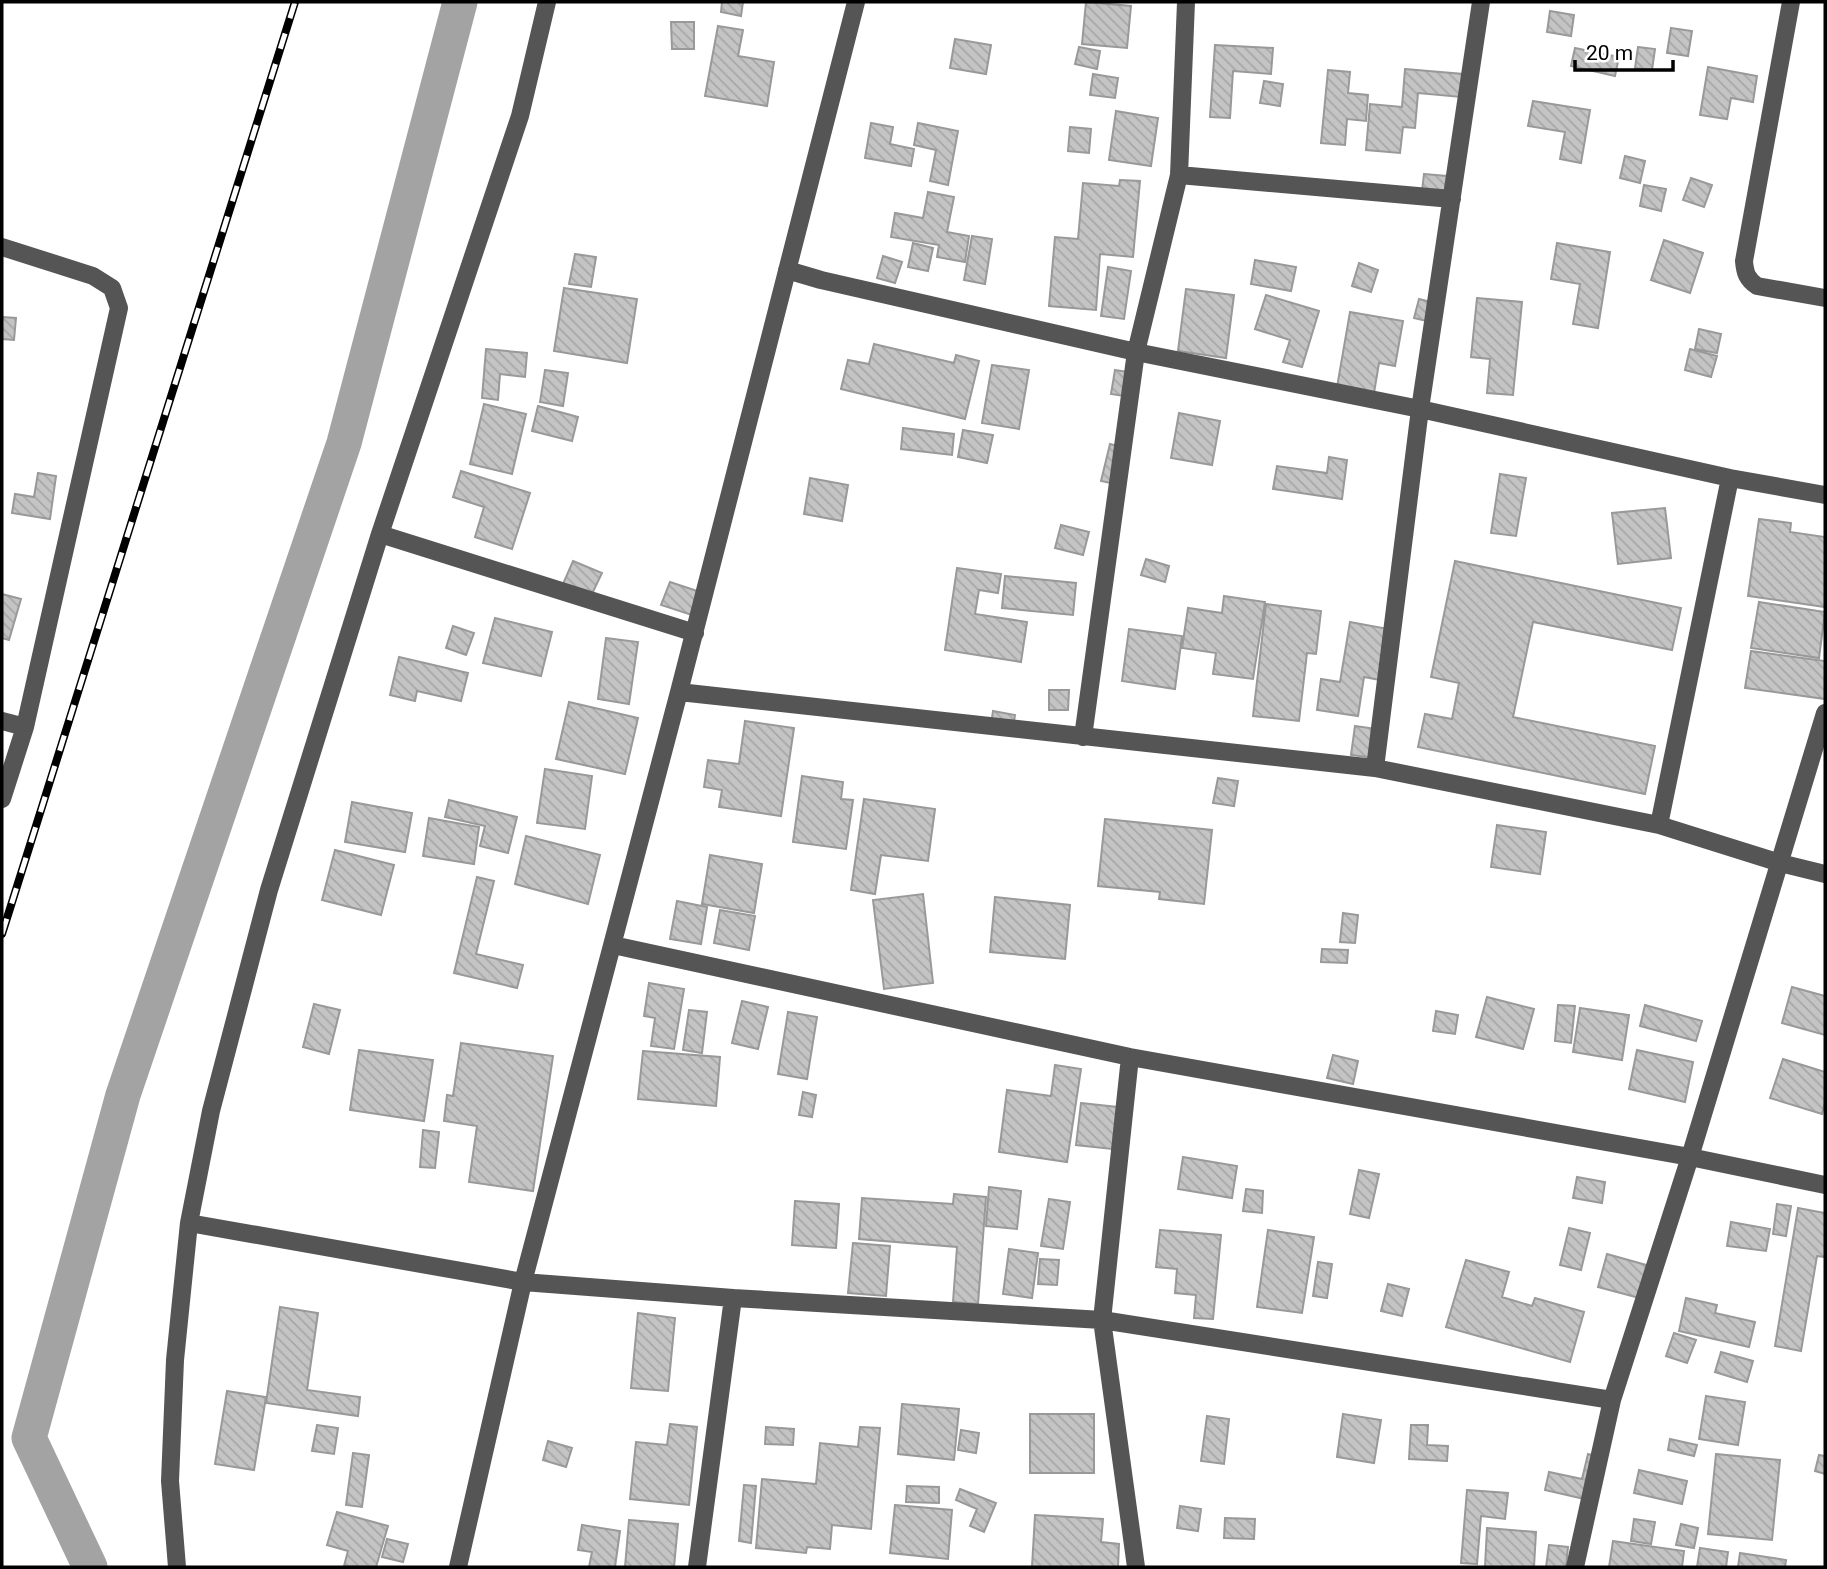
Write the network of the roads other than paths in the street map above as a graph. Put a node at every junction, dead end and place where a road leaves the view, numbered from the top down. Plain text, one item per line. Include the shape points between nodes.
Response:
1 (547, 2) edge
2 (856, 2) edge
3 (1186, 2) edge
4 (1481, 2) edge
5 (1791, 2) edge
6 (1179, 175) junction
7 (1452, 199) junction
8 (2, 247) edge
9 (788, 270) junction
10 (1825, 298) edge
11 (1136, 352) junction
12 (1420, 408) junction
13 (1730, 478) junction
14 (1825, 495) edge
15 (380, 534) junction
16 (695, 633) junction
17 (679, 692) junction
18 (1825, 713) edge
19 (2, 721) edge
20 (25, 726) junction
21 (1083, 737) junction
22 (1375, 768) junction
23 (2, 799) edge
24 (1659, 825) junction
25 (1780, 863) junction
26 (1825, 874) edge
27 (613, 945) junction
28 (1130, 1057) junction
29 (1690, 1157) junction
30 (1825, 1185) edge
31 (189, 1223) junction
32 (523, 1282) junction
33 (733, 1298) junction
34 (1102, 1320) junction
35 (1612, 1400) junction
36 (177, 1567) edge
37 (458, 1567) edge
38 (697, 1567) edge
39 (1136, 1567) edge
40 (1575, 1567) edge

1 - 15 street via 520,116
2 - 9 street
3 - 6 street
4 - 7 street
5 - 10 street via 1745,272 1756,286
6 - 7 street
6 - 11 street
7 - 12 street
8 - 20 street via 93,276 112,288 119,308
9 - 11 street
9 - 16 street
11 - 12 street
11 - 21 street
12 - 13 street
12 - 22 street
13 - 14 street
13 - 24 street
15 - 16 street
15 - 31 street via 269,890 211,1111
16 - 17 street
17 - 21 street
17 - 27 street
18 - 25 street
19 - 20 street
20 - 23 street
21 - 22 street
22 - 24 street
24 - 25 street
25 - 26 street
25 - 29 street
27 - 28 street
27 - 32 street
28 - 29 street
28 - 34 street
29 - 30 street
29 - 35 street
31 - 32 street
31 - 36 street via 170,1481
32 - 33 street
32 - 37 street
33 - 34 street
33 - 38 street
34 - 35 street
34 - 39 street
35 - 40 street

